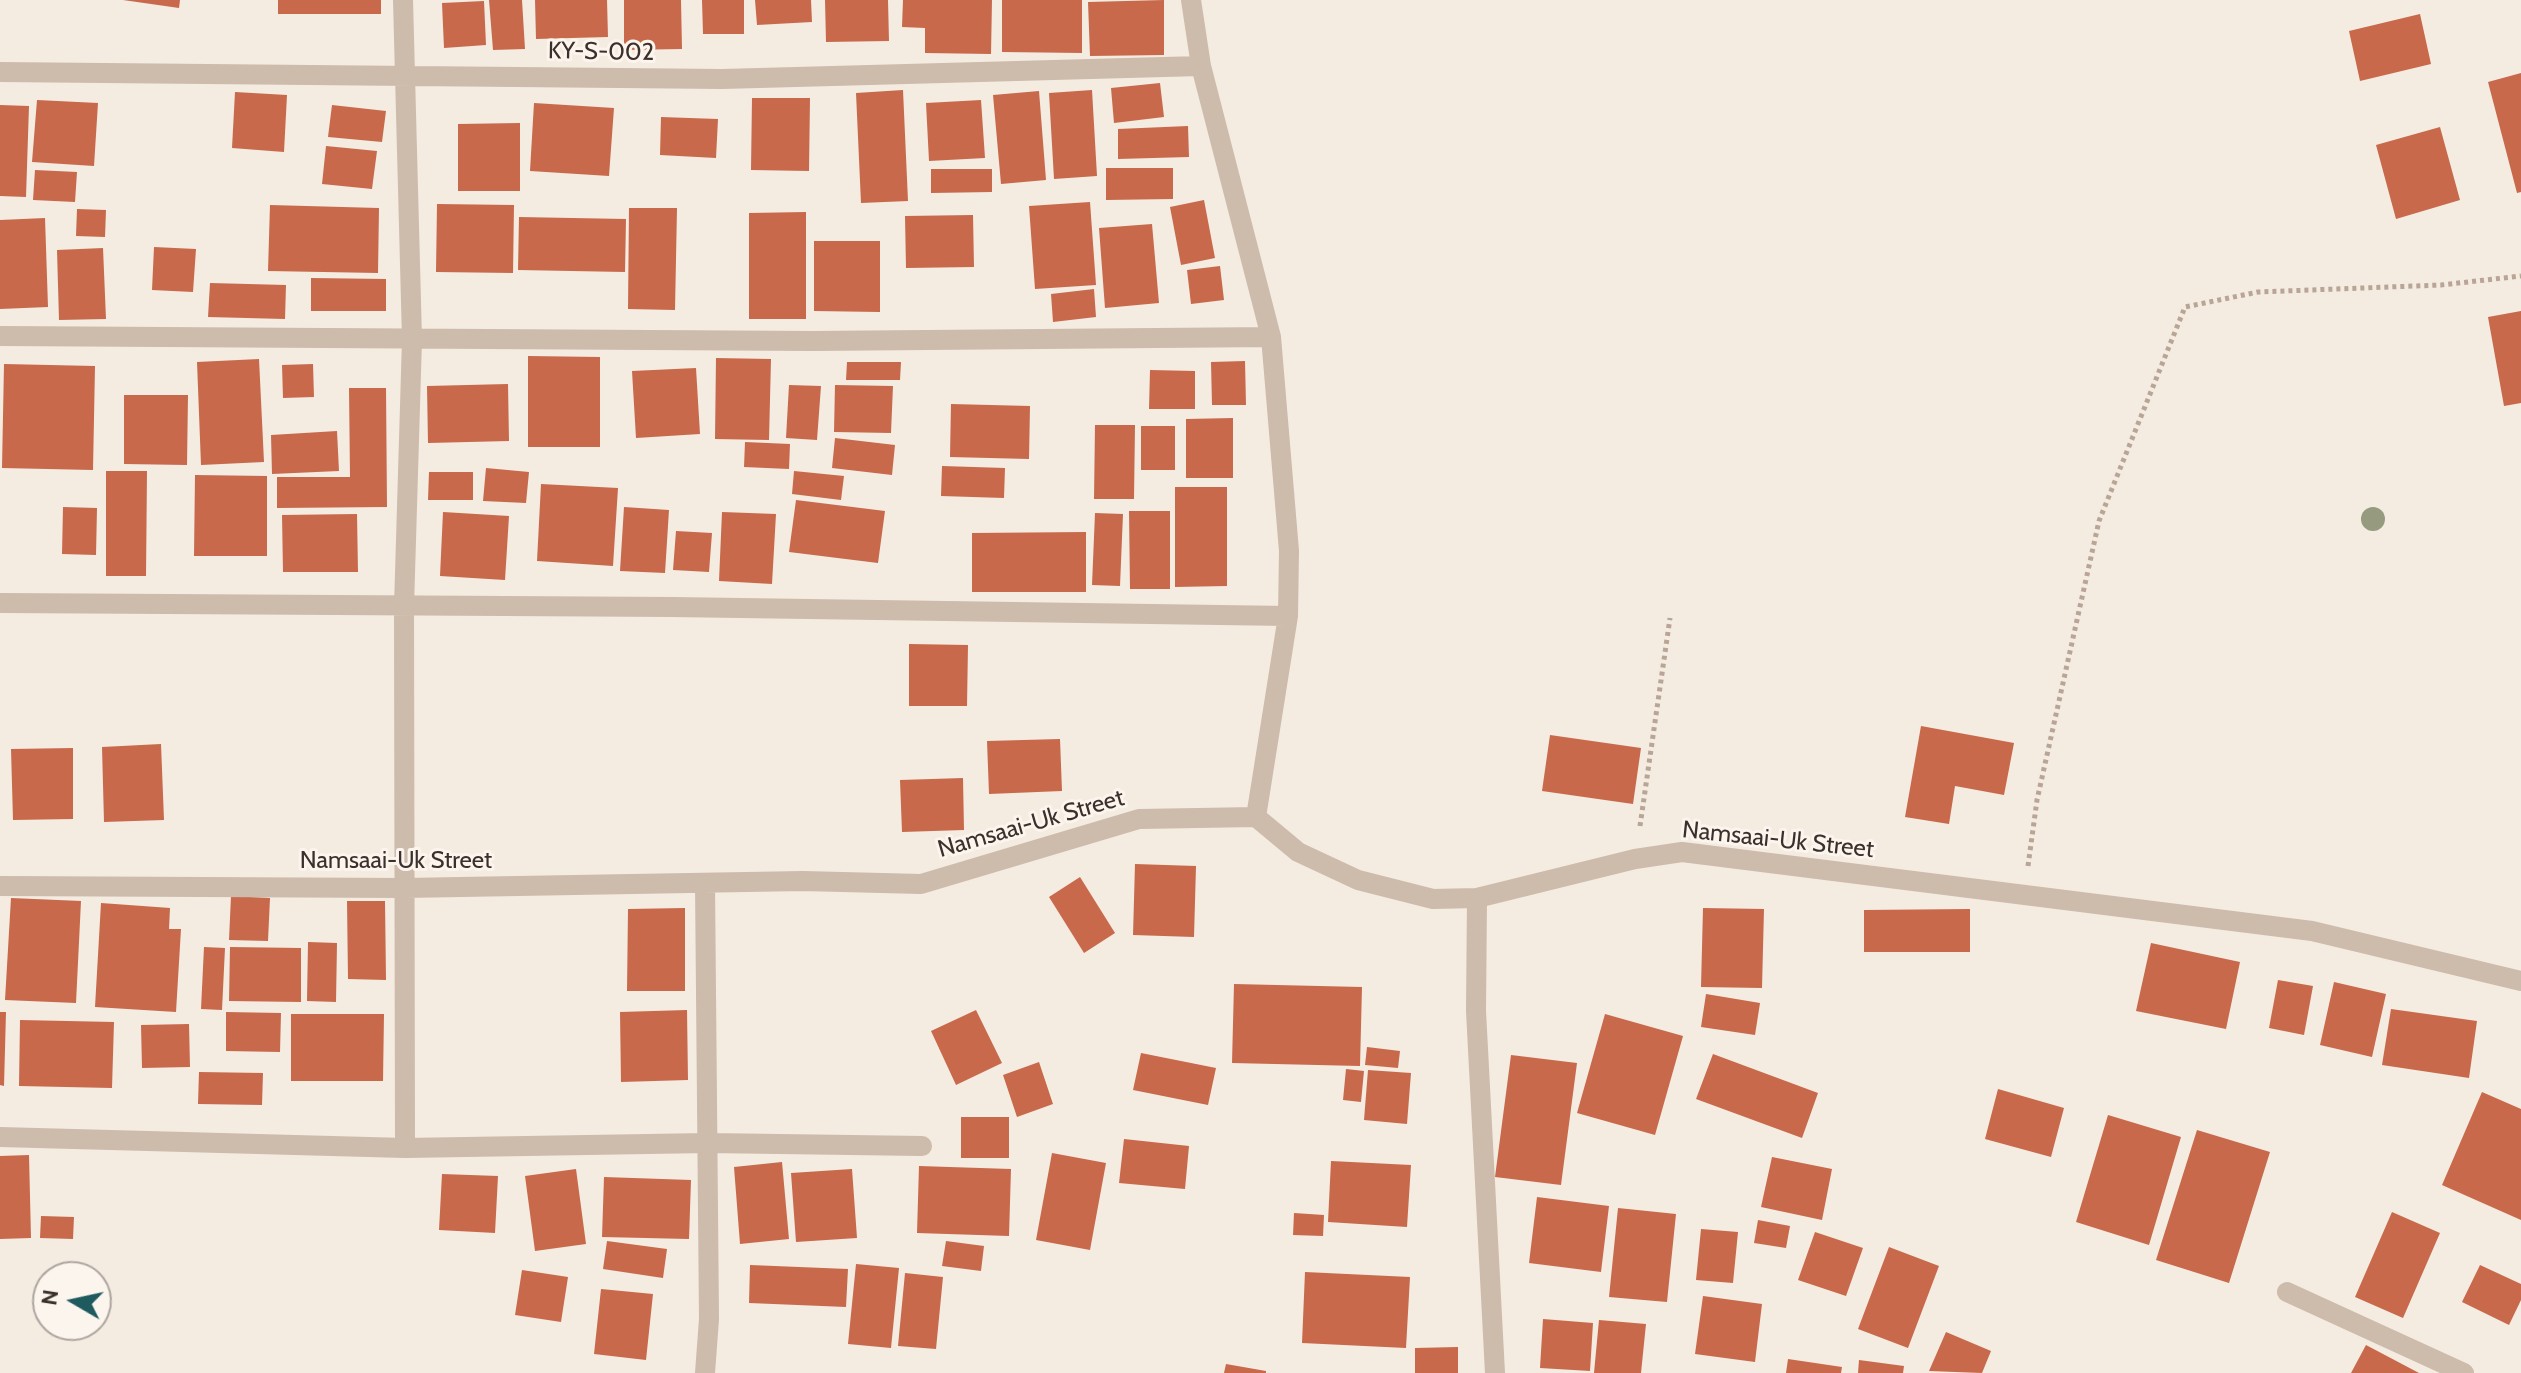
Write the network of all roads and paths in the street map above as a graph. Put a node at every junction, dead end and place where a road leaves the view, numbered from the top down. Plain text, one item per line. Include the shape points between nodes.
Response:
1 (403, 0) edge
2 (1191, 0) edge
3 (1201, 66) junction
4 (0, 72) edge
5 (406, 76) junction
6 (2521, 276) edge
7 (0, 336) edge
8 (1271, 337) junction
9 (412, 339) junction
10 (0, 603) edge
11 (404, 607) junction
12 (1288, 616) junction
13 (1670, 618) dead end
14 (1256, 817) junction
15 (1635, 859) junction
16 (705, 883) junction
17 (0, 886) edge
18 (404, 888) junction
19 (2024, 895) junction
20 (1477, 898) junction
21 (2521, 981) edge
22 (0, 1137) edge
23 (708, 1143) junction
24 (922, 1146) dead end
25 (405, 1148) junction
26 (2287, 1292) dead end
27 (705, 1373) edge
28 (1495, 1373) edge
29 (2464, 1373) edge

1 - 5 street
2 - 3 street
3 - 5 street, KY-S-002 via 722,79
3 - 8 street
4 - 5 street, KY-S-002
5 - 9 street
6 - 19 path via 2441,285 2258,292 2185,307 2099,521 2037,800
7 - 9 street
8 - 9 street
8 - 12 street via 1289,551
9 - 11 street
10 - 11 street
11 - 12 street
11 - 18 street
12 - 14 street
13 - 15 path
14 - 16 street, Namsaai-Uk Street via 1139,819 921,884
14 - 20 street, Namsaai-Uk Street via 1298,852 1358,880 1433,899
15 - 19 street, Namsaai-Uk Street via 1682,852
15 - 20 street, Namsaai-Uk Street
16 - 18 street, Namsaai-Uk Street
16 - 23 street
17 - 18 street, Namsaai-Uk Street
18 - 25 street
19 - 21 street, Namsaai-Uk Street via 2312,931
20 - 28 street via 1476,1011
22 - 25 street
23 - 24 street
23 - 25 street
23 - 27 street
26 - 29 street

